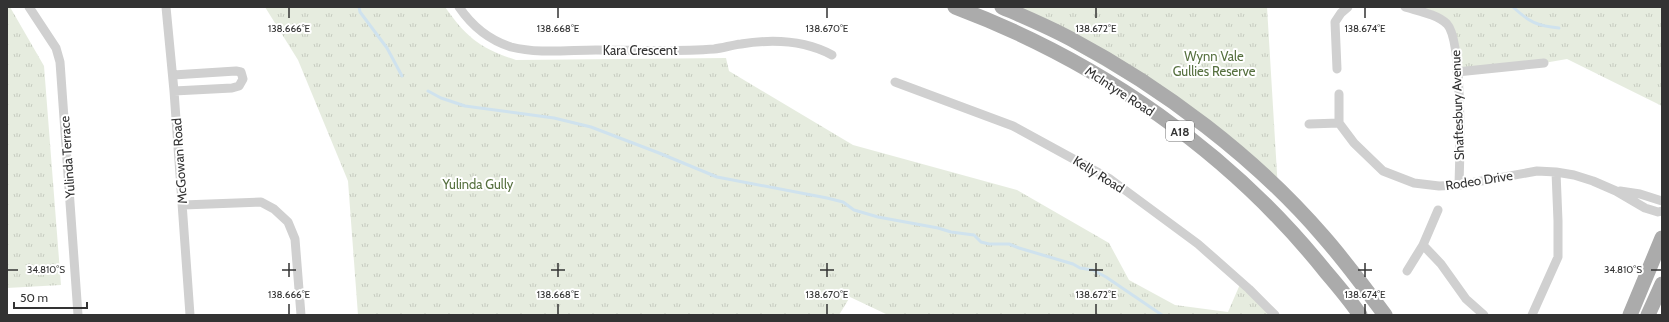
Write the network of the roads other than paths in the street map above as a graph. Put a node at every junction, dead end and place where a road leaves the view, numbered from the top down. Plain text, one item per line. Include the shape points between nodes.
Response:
1 (29, 7) edge
2 (166, 7) edge
3 (460, 7) edge
4 (955, 7) edge
5 (1002, 7) edge
6 (1348, 7) edge
7 (1405, 7) edge
8 (832, 55) dead end
9 (1544, 63) dead end
10 (1337, 70) dead end
11 (1457, 72) junction
12 (173, 74) junction
13 (895, 82) dead end
14 (174, 91) junction
15 (1339, 94) dead end
16 (1339, 123) junction
17 (1309, 124) dead end
18 (1556, 172) junction
19 (1459, 185) junction
20 (1616, 191) junction
21 (1662, 201) edge
22 (183, 205) junction
23 (1438, 210) dead end
24 (1662, 212) edge
25 (1662, 238) edge
26 (1422, 245) junction
27 (1407, 271) dead end
28 (1662, 284) edge
29 (78, 315) edge
30 (190, 315) edge
31 (301, 315) edge
32 (1275, 315) edge
33 (1360, 315) edge
34 (1385, 315) edge
35 (1484, 315) edge
36 (1532, 315) edge
37 (1630, 315) edge
38 (1648, 315) edge

1 - 29 street, Yulinda Terrace via 56,48 60,62
2 - 12 street, McGowan Road
3 - 8 street, Kara Crescent via 466,17 486,35 519,48 704,50 778,41 809,45
4 - 33 main road, McIntyre Road / A18 via 1007,28 1090,70 1189,138 1223,165 1278,217 1303,243
5 - 34 main road, McIntyre Road / A18 via 1108,60 1226,143 1256,168 1323,236
6 - 10 street via 1335,22
7 - 11 street, Shaftesbury Avenue via 1439,19 1448,25 1456,45
9 - 11 street
11 - 19 street, Shaftesbury Avenue
12 - 14 street, McGowan Road
12 - 14 street via 236,71 241,72 243,79 239,86 232,88
13 - 32 street, Kelly Road via 1013,126 1110,179 1198,244
14 - 22 street, McGowan Road
15 - 16 street
16 - 17 street
16 - 19 street, Rodeo Drive via 1354,144 1383,171 1414,183
18 - 19 street, Rodeo Drive via 1537,171
18 - 20 street, Rodeo Drive via 1574,175
18 - 36 street via 1558,257
20 - 21 street, Rodeo Drive via 1640,194
20 - 24 street, Rodeo Drive via 1644,208
22 - 30 street, McGowan Road
22 - 31 street via 261,202 274,209 292,229 296,239
23 - 26 street
25 - 37 main road
26 - 27 street
26 - 35 street via 1441,264 1466,299
28 - 38 main road

